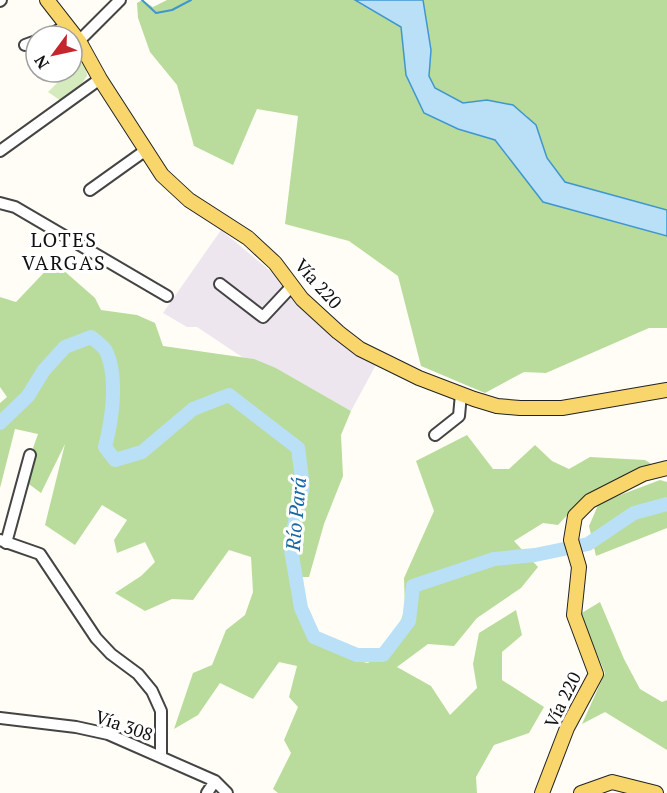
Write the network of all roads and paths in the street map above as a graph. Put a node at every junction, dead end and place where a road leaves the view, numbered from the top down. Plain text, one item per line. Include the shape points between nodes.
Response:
1 (47, 0) edge
2 (120, 0) edge
3 (67, 24) edge
4 (84, 36) edge
5 (84, 50) edge
6 (100, 79) junction
7 (146, 150) junction
8 (0, 152) edge
9 (90, 190) dead end
10 (0, 203) edge
11 (220, 284) dead end
12 (292, 286) junction
13 (167, 296) dead end
14 (667, 390) edge
15 (461, 394) junction
16 (435, 435) dead end
17 (30, 455) dead end
18 (667, 468) edge
19 (3, 541) edge
20 (0, 718) edge
21 (161, 756) junction
22 (215, 781) junction
23 (207, 793) edge
24 (226, 793) edge
25 (542, 793) edge
26 (581, 793) edge
27 (656, 793) edge

1 - 3 main road, Vía 220
2 - 4 street
5 - 6 main road, Vía 220
6 - 7 main road, Vía 220
6 - 8 street
7 - 9 street
7 - 12 main road, Vía 220 via 173,188 248,238 275,263
10 - 13 street via 15,207
11 - 12 street via 263,317
12 - 15 main road, Vía 220 via 360,349
14 - 15 main road, Vía 220 via 562,408 497,406
15 - 16 street via 459,416
17 - 19 street
18 - 25 main road, Vía 220 via 643,474 590,501 575,516 571,540 579,567 574,615 596,674 567,728
19 - 21 street via 40,554 96,638 152,691 161,711
20 - 21 street, Vía 308 via 108,734
21 - 22 street, Vía 308
22 - 23 street
22 - 24 street, Vía 308
26 - 27 main road via 612,782

